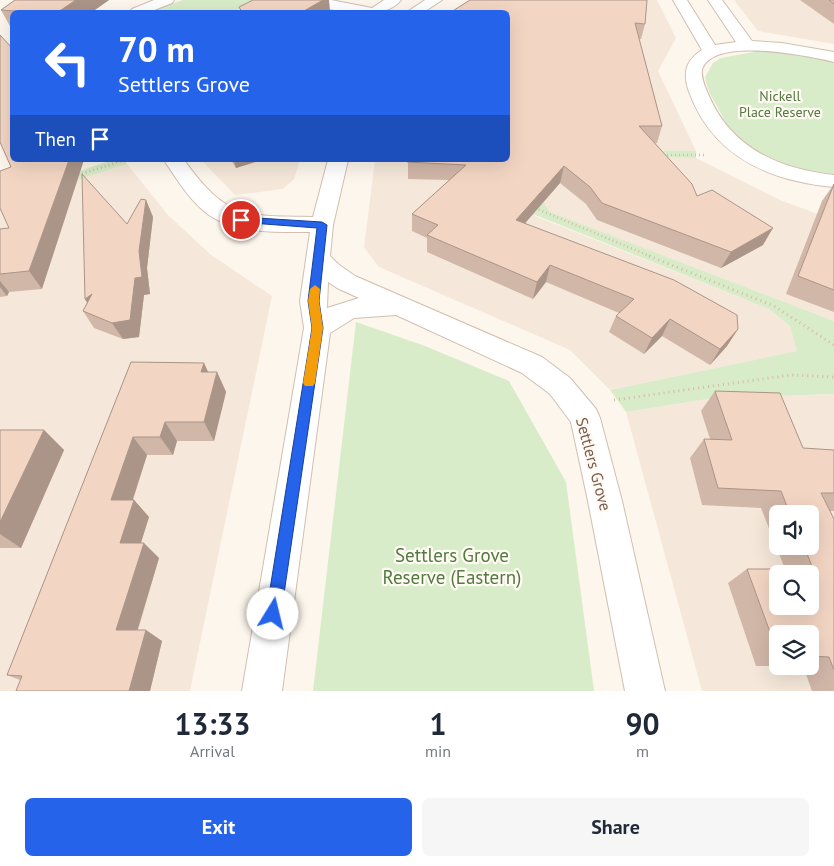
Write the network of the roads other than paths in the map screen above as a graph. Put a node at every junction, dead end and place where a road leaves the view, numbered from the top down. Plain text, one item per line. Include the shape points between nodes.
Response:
1 (167, 0) edge
2 (308, 0) edge
3 (394, 0) edge
4 (435, 0) edge
5 (680, 0) edge
6 (715, 0) edge
7 (142, 10) edge
8 (360, 10) edge
9 (378, 10) edge
10 (418, 10) edge
11 (748, 47) junction
12 (711, 52) junction
13 (834, 57) edge
14 (176, 162) edge
15 (338, 162) edge
16 (834, 181) edge
17 (322, 225) junction
18 (319, 259) junction
19 (405, 306) junction
20 (317, 328) junction
21 (262, 691) edge
22 (644, 691) edge

1 - 7 street
2 - 8 street
3 - 9 street
4 - 10 street
5 - 12 street
6 - 11 street
11 - 12 street
11 - 13 street via 779,46
12 - 16 street via 696,64 693,73 701,100 727,138 748,156 778,171 817,181
14 - 17 street via 213,207 231,217
15 - 17 street
17 - 18 street
18 - 19 street, Settlers Grove via 338,277
18 - 20 street via 314,301
19 - 20 street, Settlers Grove via 348,309
19 - 22 street, Settlers Grove via 532,365 560,386 584,418 605,501
20 - 21 street

